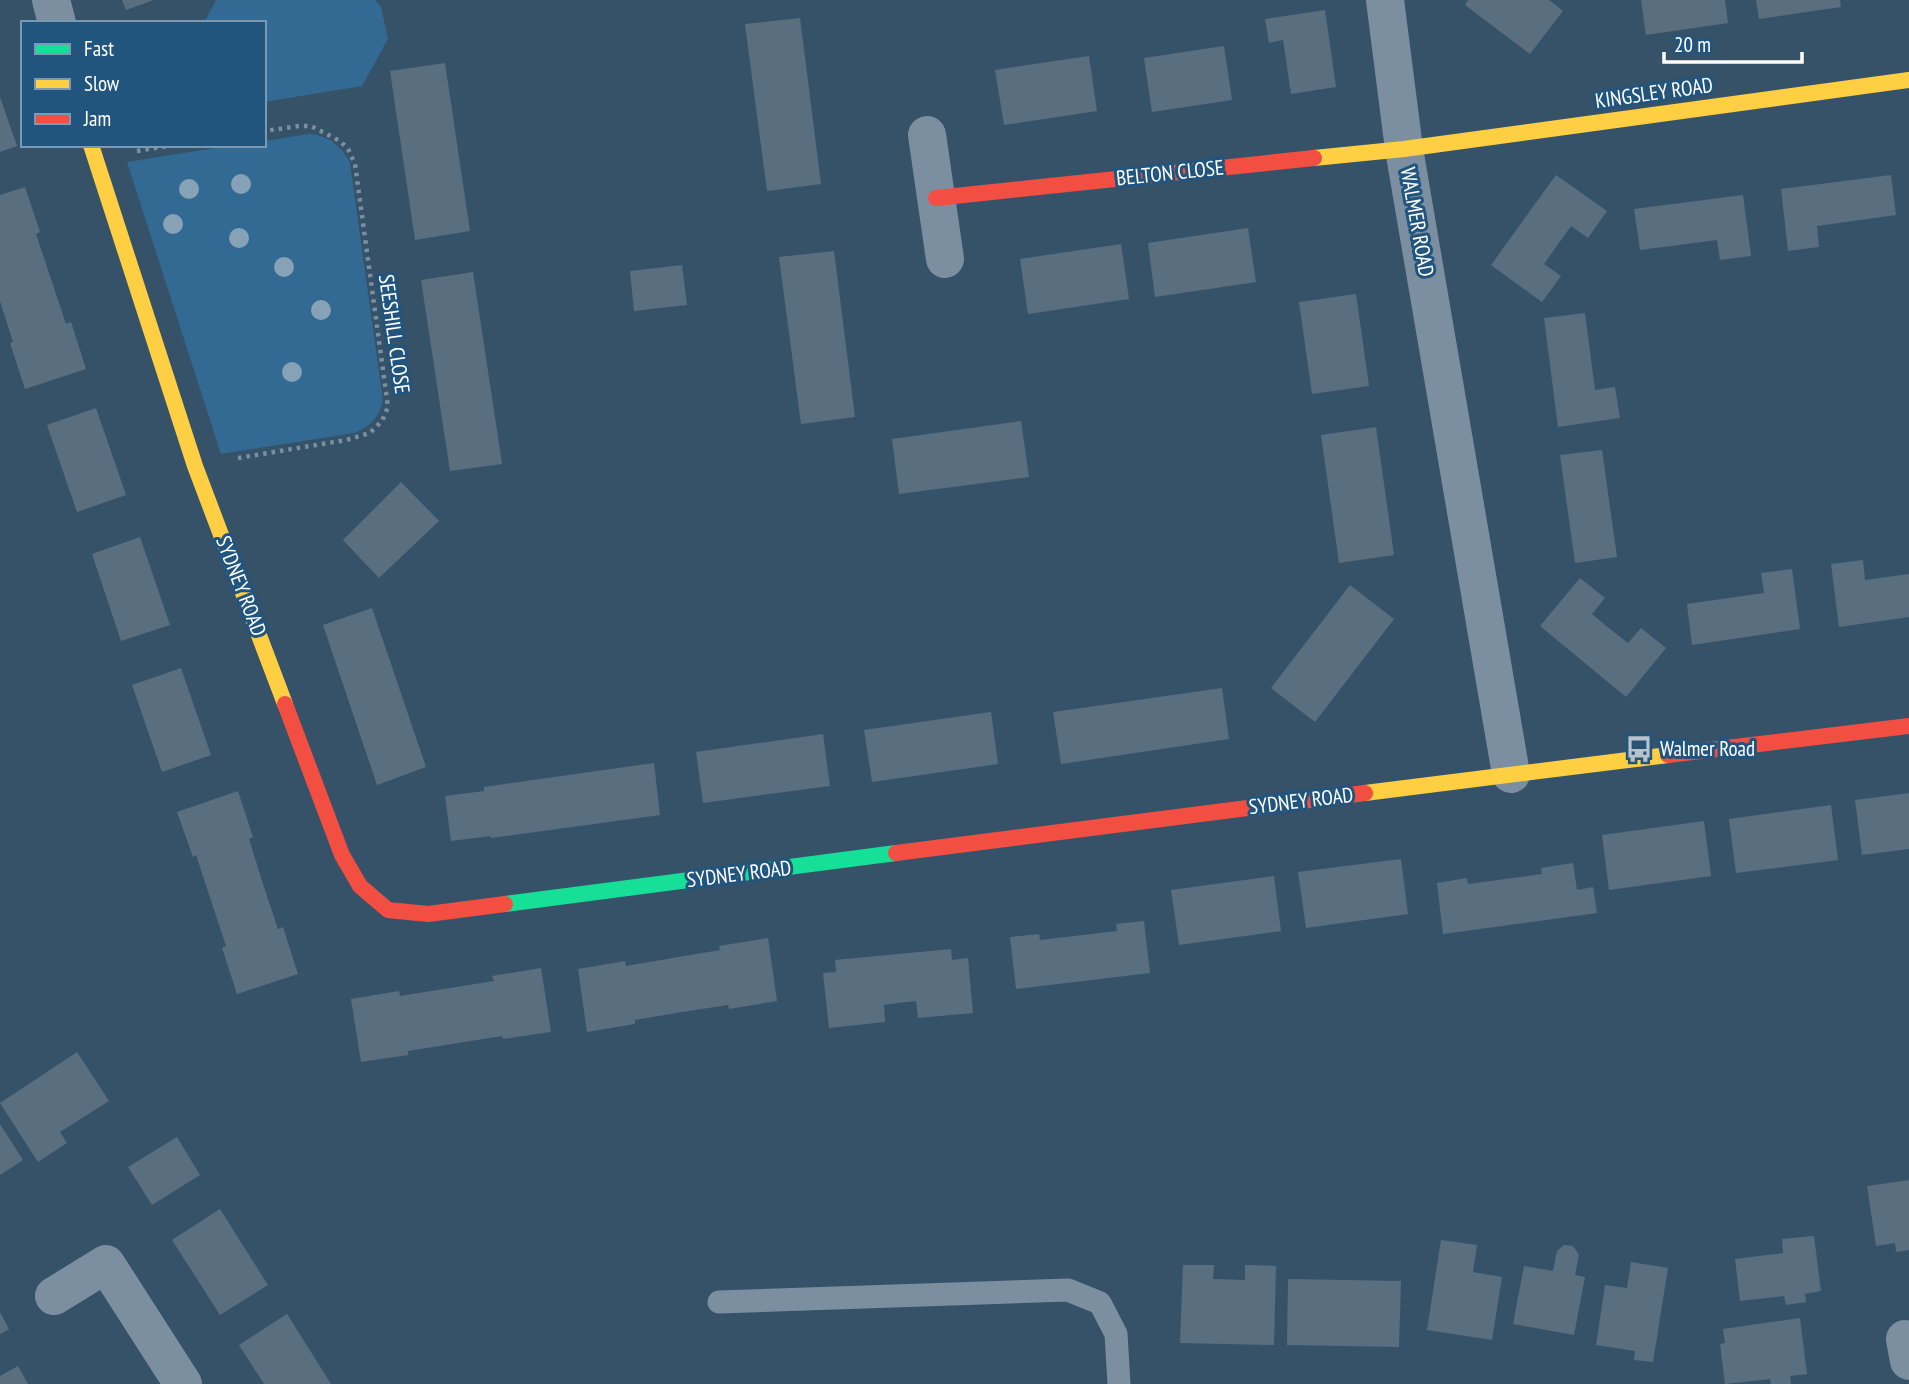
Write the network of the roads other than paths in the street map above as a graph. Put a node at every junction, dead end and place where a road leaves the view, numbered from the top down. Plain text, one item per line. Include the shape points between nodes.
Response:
1 (51, 0) edge
2 (1385, 0) edge
3 (56, 21) edge
4 (1909, 80) edge
5 (928, 135) dead end
6 (92, 147) edge
7 (1404, 149) junction
8 (936, 198) junction
9 (945, 259) dead end
10 (1909, 726) edge
11 (1511, 774) junction
12 (54, 1296) dead end
13 (719, 1302) dead end
14 (183, 1384) edge
15 (1119, 1384) edge

1 - 3 street
2 - 7 street, WALMER ROAD
4 - 7 street, KINGSLEY ROAD
5 - 8 street
6 - 11 street, SYDNEY ROAD via 195,466 342,855 360,886 388,910 428,914
7 - 8 street, BELTON CLOSE
7 - 11 street, WALMER ROAD
8 - 9 street
10 - 11 street, SYDNEY ROAD
12 - 14 street via 106,1264
13 - 15 lane via 1068,1290 1100,1303 1116,1334

